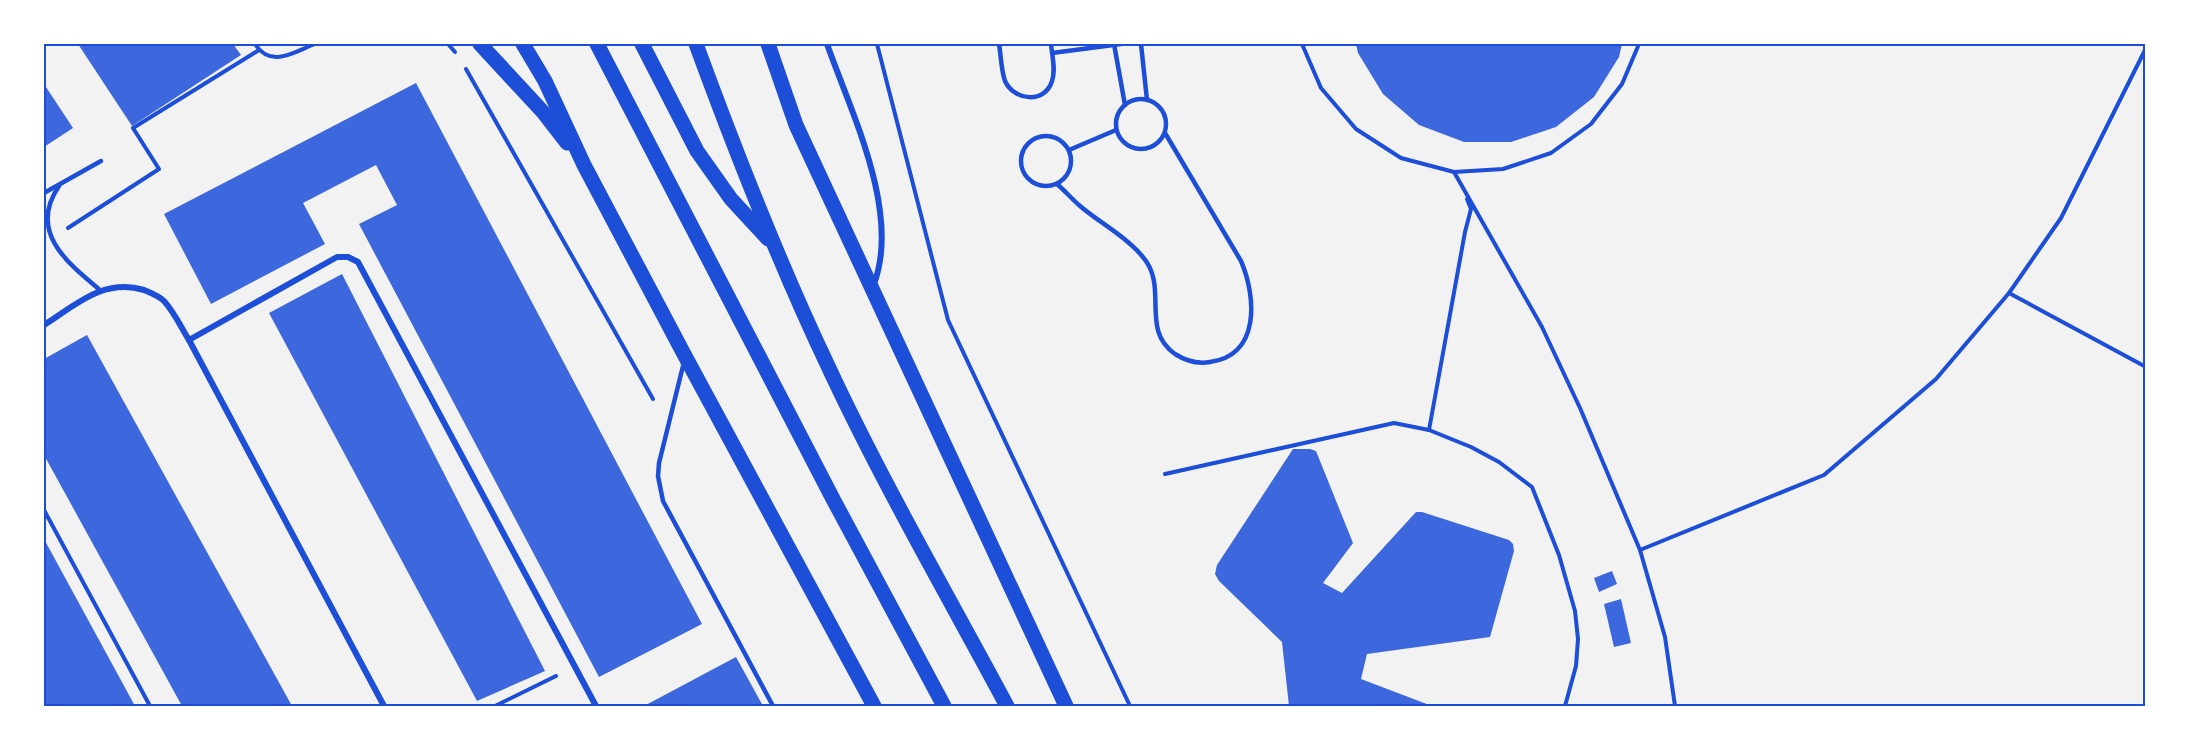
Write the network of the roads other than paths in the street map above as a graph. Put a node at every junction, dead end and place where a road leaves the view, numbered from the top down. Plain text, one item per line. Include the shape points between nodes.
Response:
1 (480, 44) edge
2 (523, 44) edge
3 (597, 44) edge
4 (642, 44) edge
5 (696, 44) edge
6 (768, 44) edge
7 (826, 44) edge
8 (999, 44) edge
9 (1051, 44) edge
10 (1114, 44) edge
11 (1121, 44) edge
12 (1141, 44) edge
13 (1052, 53) junction
14 (1147, 100) junction
15 (1125, 105) junction
16 (1116, 130) junction
17 (1165, 133) junction
18 (1069, 150) junction
19 (101, 161) dead end
20 (584, 165) junction
21 (1057, 184) junction
22 (59, 186) junction
23 (44, 193) edge
24 (772, 243) junction
25 (100, 290) junction
26 (872, 291) junction
27 (44, 325) edge
28 (189, 340) junction
29 (685, 356) junction
30 (384, 706) edge
31 (596, 706) edge
32 (773, 706) edge
33 (874, 706) edge
34 (944, 706) edge
35 (1007, 706) edge
36 (1066, 706) edge

1 - 20 main road via 543,112
2 - 20 main road
3 - 34 main road
4 - 24 main road via 702,159 731,199
5 - 24 main road
6 - 26 main road via 796,125
7 - 26 street via 858,126 874,184 882,240 880,266
8 - 13 lane via 1005,80 1018,96 1028,98 1047,91 1052,82
9 - 13 lane
10 - 11 lane
10 - 13 lane
10 - 15 lane
12 - 14 lane
14 - 15 lane
14 - 17 lane via 1165,116
15 - 16 lane via 1118,112
16 - 17 lane via 1120,139 1135,149 1153,146
16 - 18 lane
17 - 21 lane via 1248,278 1252,304 1249,328 1244,340 1226,357 1207,362 1187,360 1166,346 1155,322 1155,289 1149,266 1130,245
18 - 21 lane via 1070,170
18 - 21 lane via 1063,142 1045,136 1035,138 1022,153 1023,172 1030,180 1038,185
19 - 22 lane
20 - 29 main road
22 - 23 lane
22 - 25 lane via 53,195 47,228 66,257
24 - 35 main road via 859,429
25 - 27 street
25 - 28 street via 121,286 150,292 163,300
26 - 36 main road
28 - 30 street
28 - 31 street via 337,257 358,262
29 - 32 lane via 658,476 663,501
29 - 33 main road

